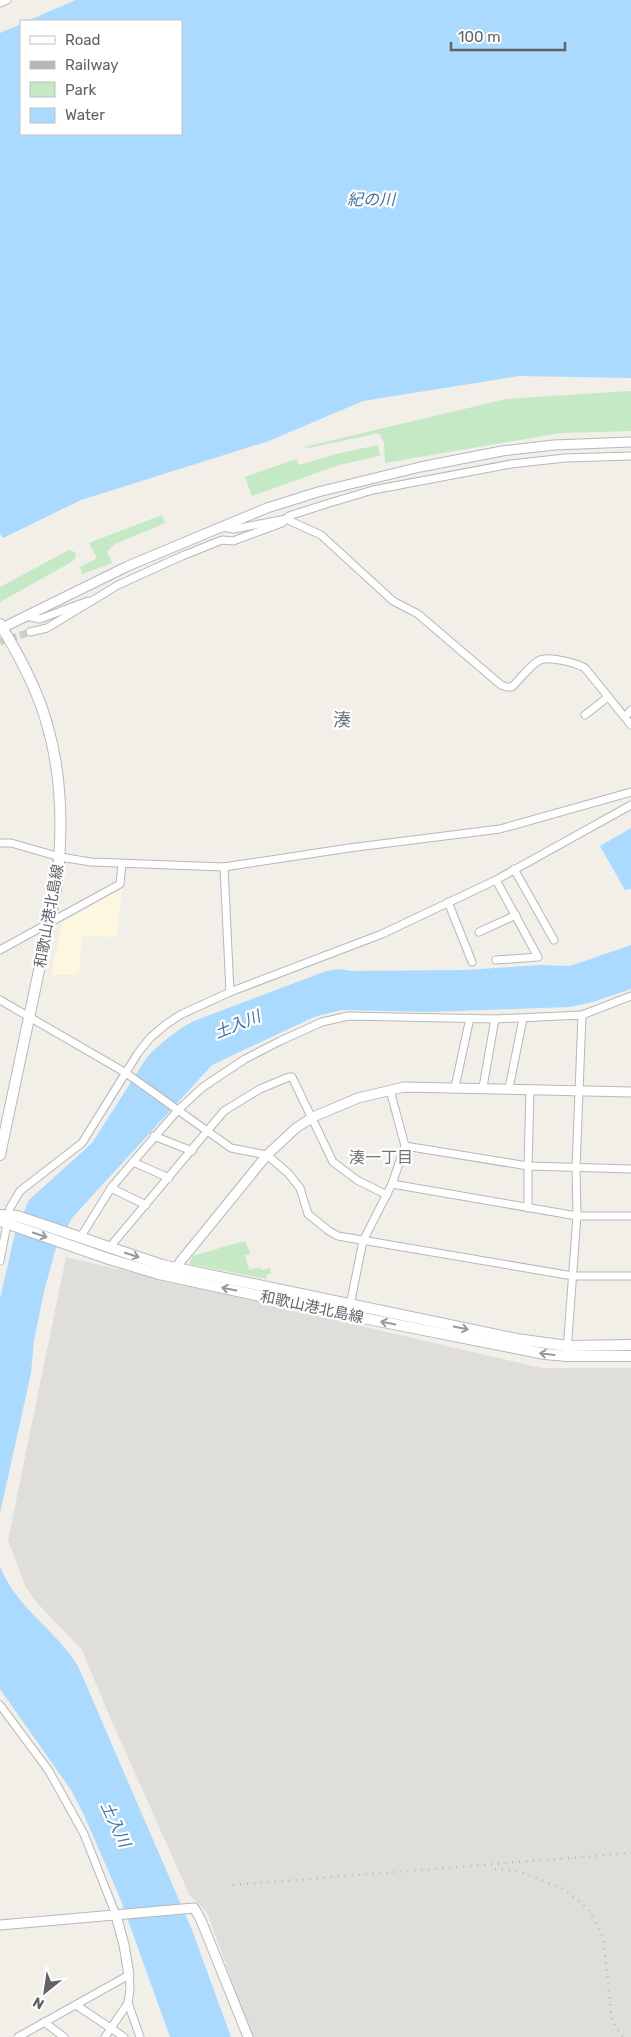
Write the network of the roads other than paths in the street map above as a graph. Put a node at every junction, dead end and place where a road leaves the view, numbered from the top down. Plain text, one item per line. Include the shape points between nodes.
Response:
1 (6, 0) edge
2 (0, 3) edge
3 (631, 442) edge
4 (631, 456) edge
5 (286, 519) junction
6 (220, 527) junction
7 (90, 600) junction
8 (26, 616) junction
9 (1, 627) edge
10 (30, 632) tunnel mouth
11 (608, 697) junction
12 (631, 710) edge
13 (585, 715) dead end
14 (625, 717) junction
15 (631, 725) edge
16 (631, 792) edge
17 (631, 805) edge
18 (0, 843) edge
19 (60, 857) junction
20 (122, 864) junction
21 (224, 867) junction
22 (514, 869) junction
23 (496, 880) junction
24 (448, 902) junction
25 (516, 915) junction
26 (49, 924) junction
27 (478, 932) dead end
28 (554, 940) dead end
29 (0, 950) edge
30 (496, 960) dead end
31 (472, 962) dead end
32 (230, 992) junction
33 (631, 996) edge
34 (0, 1000) edge
35 (582, 1016) junction
36 (29, 1017) junction
37 (470, 1018) junction
38 (495, 1019) junction
39 (523, 1019) junction
40 (128, 1074) junction
41 (455, 1087) junction
42 (483, 1087) junction
43 (509, 1088) junction
44 (530, 1089) junction
45 (390, 1090) junction
46 (578, 1091) junction
47 (631, 1092) edge
48 (176, 1108) junction
49 (313, 1117) junction
50 (209, 1130) junction
51 (154, 1136) junction
52 (405, 1146) junction
53 (192, 1151) junction
54 (0, 1155) edge
55 (267, 1155) junction
56 (133, 1162) junction
57 (528, 1166) junction
58 (576, 1168) junction
59 (631, 1169) edge
60 (169, 1178) junction
61 (392, 1184) junction
62 (111, 1188) junction
63 (387, 1195) junction
64 (146, 1205) junction
65 (528, 1208) junction
66 (577, 1216) junction
67 (631, 1216) edge
68 (8, 1220) edge
69 (80, 1238) junction
70 (68, 1239) junction
71 (363, 1240) junction
72 (111, 1249) junction
73 (0, 1261) edge
74 (176, 1273) junction
75 (573, 1276) junction
76 (631, 1276) edge
77 (350, 1304) junction
78 (348, 1315) junction
79 (631, 1345) edge
80 (567, 1351) junction
81 (631, 1356) edge
82 (0, 1705) edge
83 (119, 1915) junction
84 (0, 1925) edge
85 (129, 1975) junction
86 (128, 2003) junction
87 (76, 2005) junction
88 (44, 2022) junction
89 (111, 2028) junction
90 (18, 2037) edge
91 (64, 2037) edge
92 (105, 2037) edge
93 (124, 2037) edge
94 (140, 2037) edge
95 (248, 2037) edge

1 - 2 street
3 - 6 street via 502,451 420,467 318,492
4 - 5 street via 511,464 372,490
5 - 6 street via 234,529
5 - 7 street via 233,541 222,540 182,556
5 - 11 street via 321,535 393,600 418,614 501,685 512,687 544,659 576,663 585,668
6 - 8 street via 100,578
7 - 8 street via 40,619
7 - 10 street via 47,628
8 - 9 street
9 - 19 main road, 和歌山港北島線 via 32,683 48,724 61,809
11 - 13 street
11 - 14 street
12 - 14 street
14 - 15 street
16 - 21 street via 500,829
17 - 22 street
18 - 19 street
19 - 20 street
19 - 26 main road, 和歌山港北島線
20 - 21 street
20 - 26 street via 120,884
21 - 32 street
22 - 23 street
22 - 28 street
23 - 24 street
23 - 25 street
24 - 31 street
24 - 32 street via 382,934
25 - 27 street
25 - 30 street via 538,957
26 - 29 street
26 - 36 main road, 和歌山港北島線
32 - 40 street via 165,1025 138,1053
33 - 35 street
34 - 36 street
35 - 39 street
35 - 46 street
36 - 40 street
36 - 54 main road, 和歌山港北島線
37 - 38 street
37 - 41 street
37 - 48 street via 348,1016 322,1022 245,1059
38 - 39 street
38 - 42 street
39 - 43 street
40 - 48 street
40 - 68 street via 87,1137 20,1191
41 - 42 street
41 - 45 street
42 - 43 street
43 - 44 street
44 - 46 street
44 - 57 street
45 - 49 street via 358,1098
45 - 52 street
46 - 47 street
46 - 58 street
48 - 50 street
48 - 51 street
49 - 50 street via 292,1077 289,1077 260,1089 224,1111
49 - 55 street
49 - 63 street via 333,1162 357,1180
50 - 53 street
50 - 55 street via 231,1148
51 - 53 street
51 - 56 street
52 - 57 street
52 - 61 street
53 - 60 street
55 - 71 street via 300,1188 308,1214 338,1236
55 - 74 street via 180,1262
56 - 60 street
56 - 62 street
57 - 58 street
57 - 65 street
58 - 59 street
58 - 66 street
60 - 64 street
61 - 63 street
61 - 65 street
62 - 64 street
62 - 69 street
63 - 71 street
64 - 72 street
65 - 66 street
66 - 67 street
66 - 75 street
68 - 70 main road, 和歌山港北島線
68 - 73 street
69 - 70 main road, 和歌山港北島線
69 - 72 main road, 和歌山港北島線
70 - 74 main road, 和歌山港北島線 via 119,1262
71 - 75 street
71 - 77 street
72 -> 74 main road, 和歌山港北島線
74 - 77 main road, 和歌山港北島線
78 -> 74 main road, 和歌山港北島線
75 - 76 street
75 - 80 street
77 - 78 street
77 -> 80 main road, 和歌山港北島線
80 -> 78 main road, 和歌山港北島線 via 516,1349
79 - 80 main road, 和歌山港北島線
80 - 81 main road, 和歌山港北島線
82 - 83 street via 49,1771 84,1834
83 - 84 street
83 - 85 street
83 - 95 street via 194,1908
85 - 86 street
85 - 87 street
86 - 89 street
86 - 94 street
87 - 88 street
87 - 89 street
88 - 90 street
88 - 91 street
89 - 92 street
89 - 93 street

